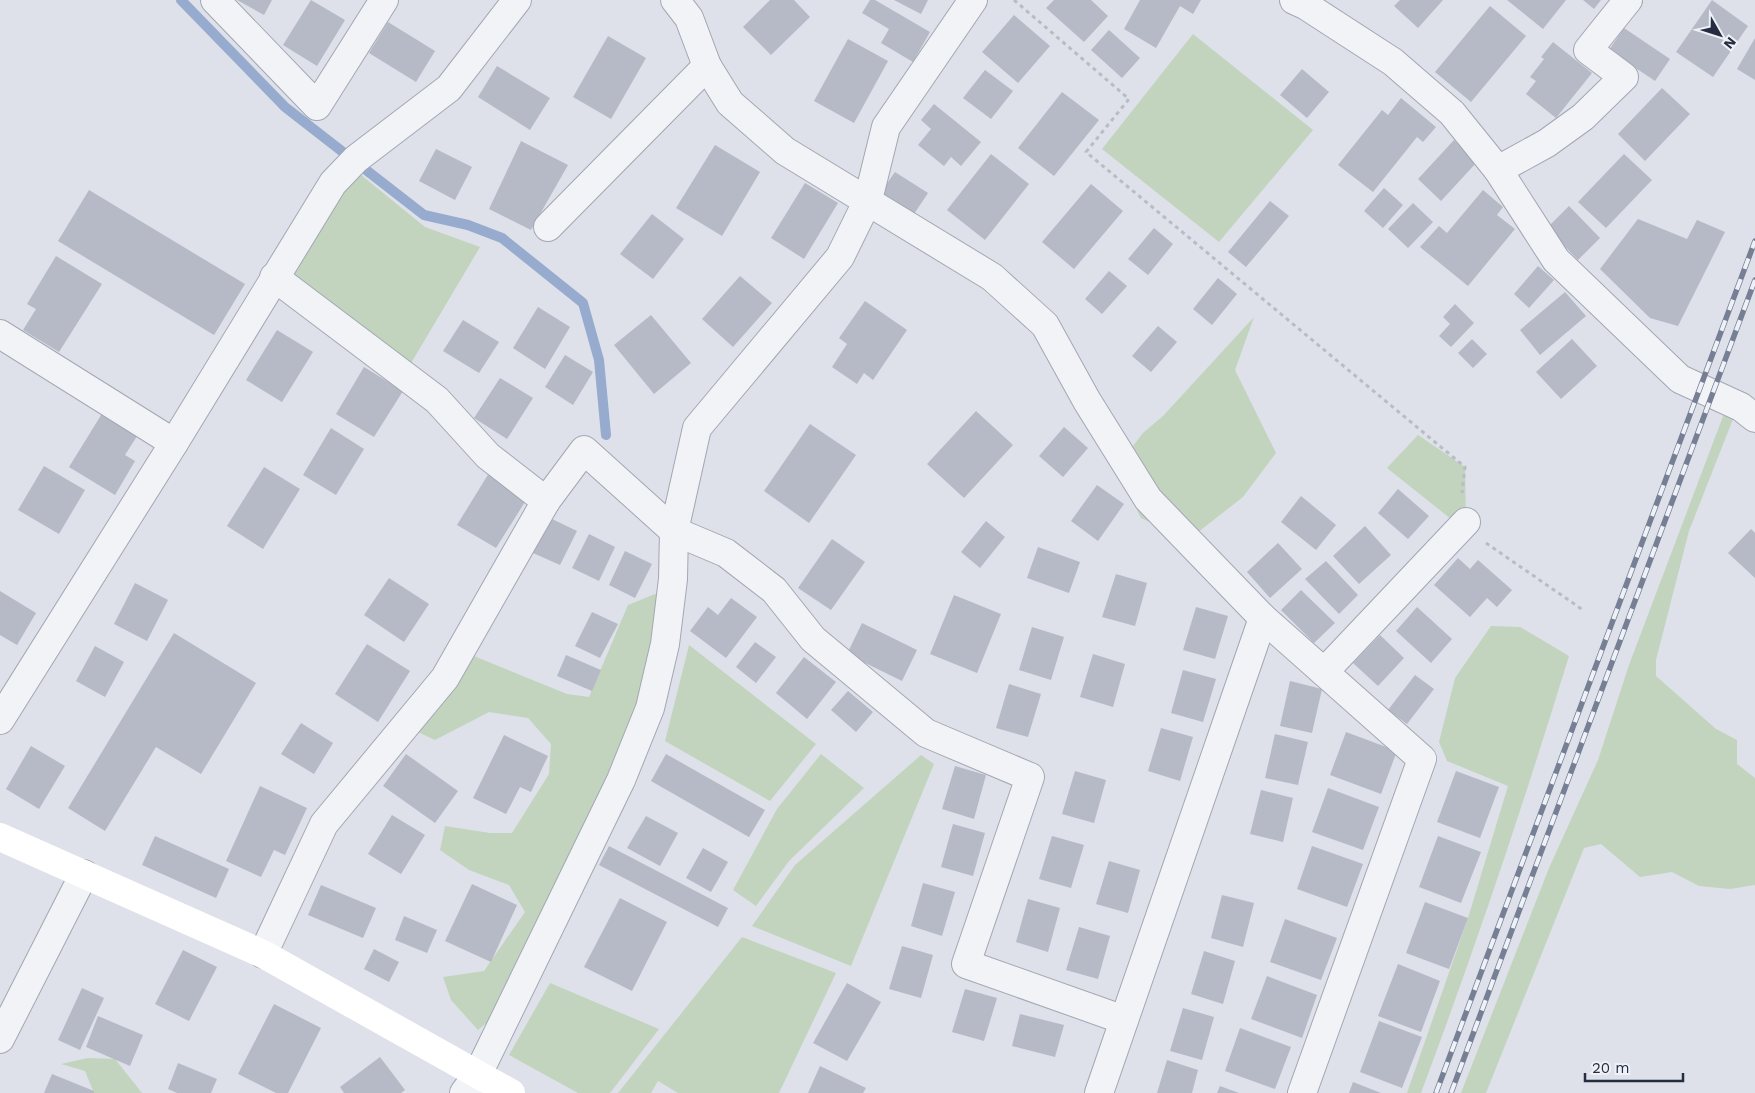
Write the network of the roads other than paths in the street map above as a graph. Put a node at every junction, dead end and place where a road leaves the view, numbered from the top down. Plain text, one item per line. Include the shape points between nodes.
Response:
1 (215, 0) edge
2 (384, 0) edge
3 (518, 0) edge
4 (676, 0) edge
5 (974, 0) edge
6 (1294, 0) edge
7 (1628, 0) edge
8 (707, 66) junction
9 (1498, 170) junction
10 (868, 200) junction
11 (548, 227) dead end
12 (274, 277) junction
13 (0, 334) edge
14 (1755, 418) edge
15 (174, 443) junction
16 (546, 501) junction
17 (1466, 522) road end
18 (674, 532) junction
19 (1263, 618) junction
20 (1324, 672) junction
21 (0, 720) edge
22 (0, 837) edge
23 (84, 874) junction
24 (263, 954) junction
25 (1124, 1020) junction
26 (0, 1039) edge
27 (471, 1083) edge
28 (511, 1093) edge
29 (1099, 1093) edge
30 (1302, 1093) edge

1 - 2 street via 317,106
3 - 12 street via 449,88 356,159 333,183
4 - 8 street via 689,18
5 - 10 street via 886,127
6 - 9 street via 1393,62 1452,113
7 - 9 street via 1588,50 1624,77 1583,117 1547,143
8 - 10 street via 730,103 785,151
8 - 11 street
9 - 14 street via 1556,260 1680,380 1742,407
10 - 18 street via 840,257 697,428
10 - 19 street via 992,277 1045,325 1087,402 1148,498
12 - 15 street
12 - 16 street via 437,400 488,456
13 - 15 street
15 - 21 street
16 - 18 street via 584,450
16 - 24 street via 445,678 324,824
17 - 20 street
18 - 25 street via 726,553 774,590 813,639 926,733 1030,778 966,964
18 - 27 street via 673,579 665,644 650,708 621,780
19 - 20 street
19 - 25 street
20 - 30 street via 1422,759
22 - 23 street
23 - 24 street
23 - 26 street
24 - 27 street
25 - 29 street
27 - 28 street

